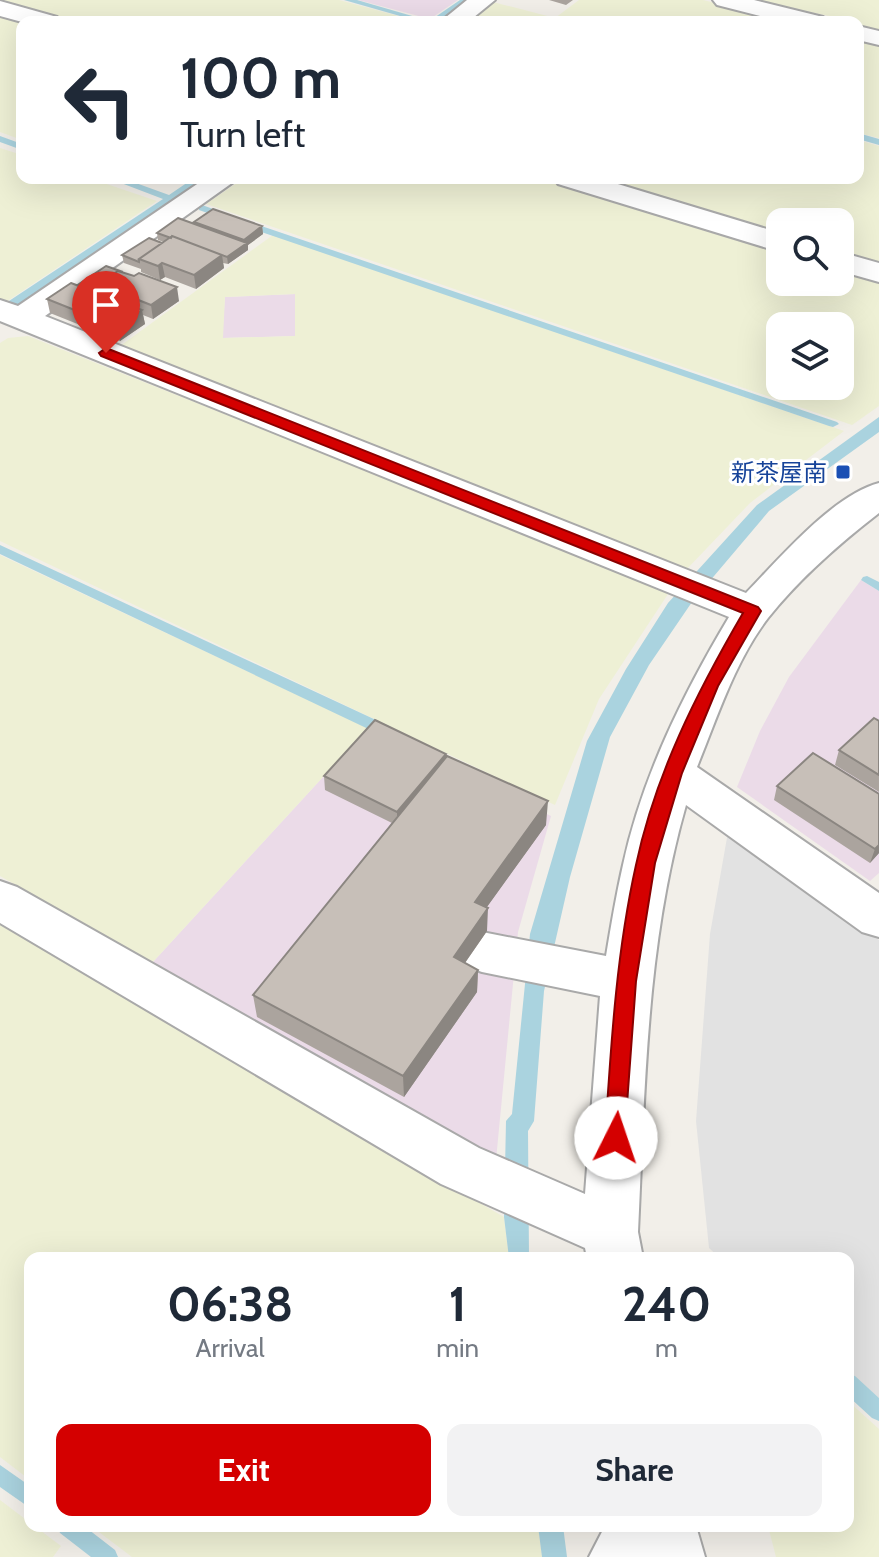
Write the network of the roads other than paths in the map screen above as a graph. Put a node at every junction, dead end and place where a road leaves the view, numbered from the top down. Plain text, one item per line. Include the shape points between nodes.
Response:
1 (483, 0) edge
2 (725, 0) edge
3 (0, 8) edge
4 (27, 16) edge
5 (460, 16) edge
6 (790, 16) edge
7 (216, 184) edge
8 (588, 184) edge
9 (766, 239) edge
10 (854, 265) edge
11 (879, 273) edge
12 (7, 320) edge
13 (879, 495) edge
14 (752, 611) junction
15 (673, 773) junction
16 (0, 900) edge
17 (879, 918) edge
18 (518, 959) dead end
19 (626, 981) junction
20 (612, 1245) edge
21 (640, 1532) edge
22 (666, 1532) edge
23 (621, 1557) edge
24 (673, 1557) edge

1 - 5 street
2 - 6 street
3 - 4 street
7 - 12 street
8 - 9 street
10 - 11 street
12 - 14 street
13 - 14 street via 821,538
14 - 15 street via 709,686
15 - 17 street
15 - 19 street via 646,863
16 - 20 street via 460,1166
18 - 19 street
19 - 20 street
21 - 23 street
22 - 24 street

